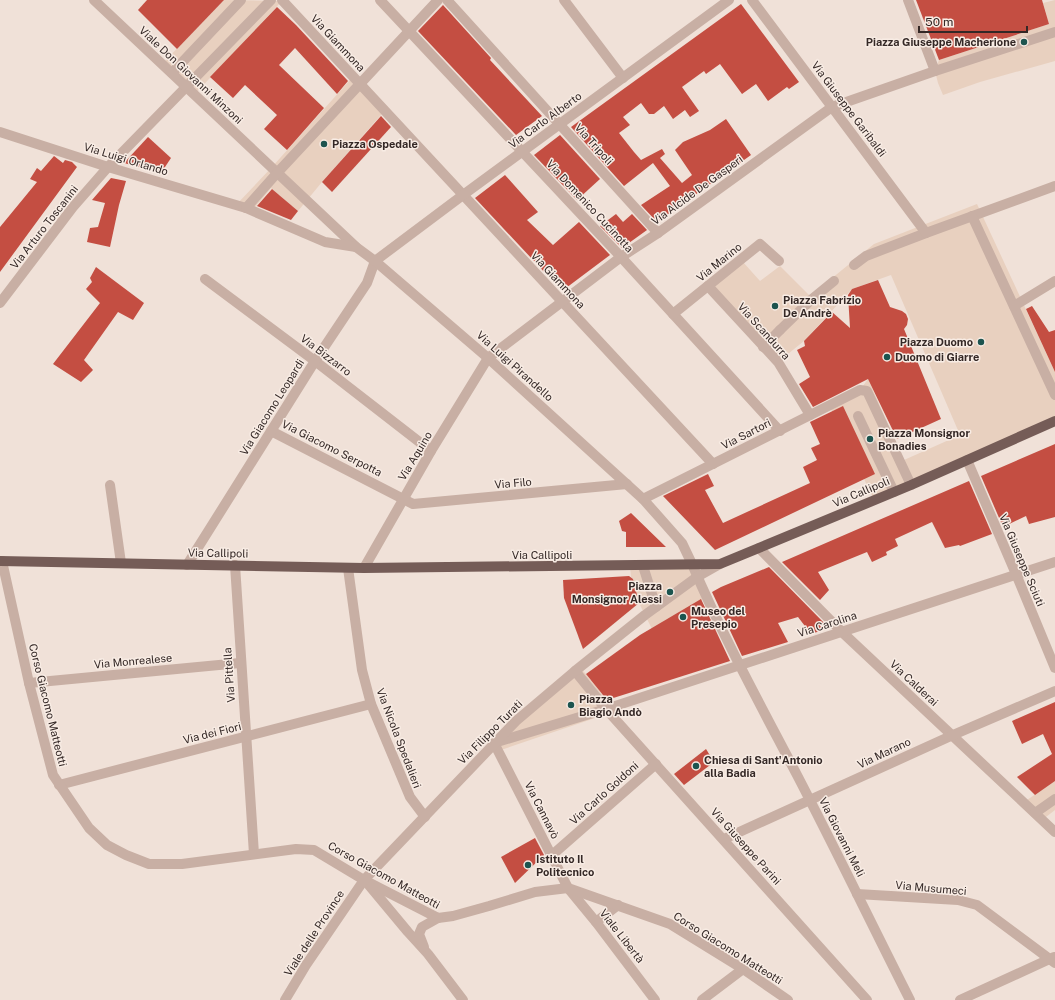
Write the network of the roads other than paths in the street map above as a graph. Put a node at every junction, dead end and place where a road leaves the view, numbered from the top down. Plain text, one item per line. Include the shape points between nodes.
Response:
1 (94, 0) edge
2 (241, 0) edge
3 (271, 0) edge
4 (282, 0) edge
5 (380, 0) edge
6 (438, 0) edge
7 (447, 0) edge
8 (564, 0) edge
9 (729, 0) edge
10 (752, 0) edge
11 (908, 0) edge
12 (410, 31) junction
13 (1055, 32) edge
14 (935, 71) junction
15 (172, 73) junction
16 (623, 78) junction
17 (360, 84) junction
18 (187, 87) junction
19 (832, 107) junction
20 (560, 124) junction
21 (0, 132) edge
22 (522, 152) junction
23 (108, 167) junction
24 (275, 170) junction
25 (1055, 186) edge
26 (463, 195) junction
27 (307, 200) joint
28 (246, 208) junction
29 (977, 214) junction
30 (658, 233) junction
31 (926, 233) junction
32 (356, 247) junction
33 (622, 257) junction
34 (376, 261) junction
35 (779, 261) dead end
36 (854, 266) dead end
37 (204, 279) dead end
38 (1055, 280) edge
39 (834, 281) dead end
40 (708, 286) junction
41 (562, 302) junction
42 (0, 303) edge
43 (1018, 304) junction
44 (673, 314) junction
45 (763, 347) junction
46 (488, 358) junction
47 (315, 361) junction
48 (1055, 395) edge
49 (810, 415) junction
50 (858, 416) dead end
51 (1055, 421) edge
52 (272, 431) junction
53 (780, 431) junction
54 (431, 451) junction
55 (967, 460) junction
56 (713, 464) junction
57 (627, 484) junction
58 (110, 485) dead end
59 (910, 485) junction
60 (894, 492) junction
61 (403, 498) junction
62 (643, 499) junction
63 (759, 548) junction
64 (1, 561) edge
65 (1055, 562) edge
66 (121, 564) junction
67 (692, 564) junction
68 (720, 564) junction
69 (187, 565) junction
70 (235, 566) junction
71 (643, 566) junction
72 (348, 568) junction
73 (364, 568) junction
74 (1016, 574) junction
75 (698, 577) junction
76 (656, 607) junction
77 (842, 632) junction
78 (240, 663) junction
79 (740, 665) junction
80 (1055, 668) edge
81 (574, 671) junction
82 (29, 683) junction
83 (1055, 690) edge
84 (371, 704) junction
85 (606, 709) junction
86 (952, 735) junction
87 (246, 737) junction
88 (494, 743) junction
89 (656, 764) junction
90 (59, 785) junction
91 (1055, 799) edge
92 (810, 800) junction
93 (1035, 813) junction
94 (424, 817) junction
95 (1055, 832) edge
96 (724, 839) junction
97 (254, 854) junction
98 (552, 856) junction
99 (364, 880) junction
100 (568, 888) junction
101 (857, 894) junction
102 (618, 905) junction
103 (438, 918) junction
104 (596, 922) junction
105 (428, 954) junction
106 (1053, 960) edge
107 (743, 969) junction
108 (285, 1000) edge
109 (463, 1000) edge
110 (656, 1000) edge
111 (702, 1000) edge
112 (788, 1000) edge
113 (867, 1000) edge
114 (910, 1000) edge
115 (960, 1000) edge

1 - 15 street, Viale Don Giovanni Minzoni
2 - 15 street
3 - 18 street, Via Arturo Toscanini
4 - 17 street, Via Giammona
5 - 12 street, Via Domenico Cucinotta
6 - 12 street
7 - 20 street, Via Tripoli
8 - 16 street
9 - 16 street, Via Carlo Alberto
10 - 19 street, Via Giuseppe Garibaldi
11 - 14 street
12 - 17 street
12 - 22 street, Via Domenico Cucinotta
13 - 14 street, Via Alcide De Gasperi
14 - 19 street, Via Alcide De Gasperi
15 - 18 street, Viale Don Giovanni Minzoni
16 - 20 street, Via Carlo Alberto
17 - 24 street
17 - 26 street, Via Giammona
18 - 23 street, Via Arturo Toscanini
18 - 24 street, Viale Don Giovanni Minzoni
19 - 30 street, Via Alcide De Gasperi
19 - 31 street, Via Giuseppe Garibaldi
20 - 22 street, Via Carlo Alberto
20 - 30 street, Via Tripoli
21 - 23 street, Via Luigi Orlando
22 - 26 street, Via Carlo Alberto
22 - 33 street, Via Domenico Cucinotta
23 - 28 street, Via Luigi Orlando
23 - 42 street, Via Arturo Toscanini via 73,207
24 - 27 street, Viale Don Giovanni Minzoni
24 - 28 street
25 - 29 street
26 - 34 street, Via Carlo Alberto
26 - 41 street, Via Giammona
27 - 32 street, Via Luigi Pirandello
28 - 32 street, Via Luigi Orlando via 325,242
29 - 31 street
29 - 43 street
30 - 33 street, Via Alcide De Gasperi
31 - 36 street via 866,256
32 - 34 street, Via Luigi Pirandello
33 - 41 street, Via Alcide De Gasperi
33 - 44 street, Via Domenico Cucinotta
34 - 46 street, Via Luigi Pirandello
34 - 47 street, Via Giacomo Leopardi via 367,283
35 - 40 street, Via Marino via 760,244
37 - 47 street, Via Bizzarro
38 - 43 street
39 - 45 street
40 - 44 street, Via Marino
40 - 45 street, Via Scandurra
41 - 46 street, Via Alcide De Gasperi
41 - 56 street, Via Giammona
43 - 48 street
44 - 53 street, Via Domenico Cucinotta
45 - 49 street, Via Scandurra via 778,362
46 - 54 street, Via Aquino
46 - 57 street, Via Luigi Pirandello
47 - 52 street, Via Giacomo Leopardi
47 - 54 street, Via Bizzarro
49 - 53 street, Via Sartori
49 - 59 street, Via Sartori via 860,390 867,391
50 - 60 street
51 - 55 main road, Via Callipoli
52 - 61 street, Via Giacomo Serpotta
52 - 69 street, Via Giacomo Leopardi
53 - 56 street, Via Sartori
54 - 61 street, Via Aquino
55 - 59 main road, Via Callipoli
55 - 74 street, Via Giuseppe Sciuti
56 - 62 street, Via Sartori
57 - 61 street, Via Filo via 413,504
57 - 62 street, Via Luigi Pirandello
58 - 66 street
59 - 60 main road, Via Callipoli
60 - 63 main road, Via Callipoli
61 - 73 street, Via Aquino
62 - 67 street, Via Luigi Pirandello via 682,543
63 - 68 main road, Via Callipoli
63 - 77 street, Via Calderai
64 - 66 main road, Via Callipoli
64 - 82 street, Corso Giacomo Matteotti
65 - 74 street, Via Carolina
66 - 69 main road, Via Callipoli
67 - 68 main road, Via Callipoli
67 - 71 main road, Via Callipoli
67 - 75 street, Via Luigi Pirandello
68 - 75 street, Via Filippo Turati
69 - 70 main road, Via Callipoli
70 - 72 main road, Via Callipoli
70 - 78 street, Via Pittella
71 - 73 main road, Via Callipoli
71 - 76 street
72 - 73 main road, Via Callipoli
72 - 84 street, Via Nicola Spedalieri via 362,670
74 - 77 street, Via Carolina
74 - 80 street, Via Giuseppe Sciuti
75 - 76 street, Via Filippo Turati
75 - 79 street, Via Giovanni Meli
76 - 81 street, Via Filippo Turati
77 - 79 street, Via Carolina
77 - 86 street, Via Calderai
78 - 82 street, Via Monrealese
78 - 87 street, Via Pittella
79 - 85 street, Via Carolina
79 - 92 street, Via Giovanni Meli
81 - 85 street, Via Giuseppe Parini
81 - 88 street, Via Filippo Turati
82 - 90 street, Corso Giacomo Matteotti via 53,775
83 - 86 street, Via Marano
84 - 87 street, Via dei Fiori
84 - 94 street, Via Nicola Spedalieri via 410,797
85 - 88 street, Via Carolina
85 - 89 street, Via Giuseppe Parini
86 - 92 street, Via Marano
86 - 93 street, Via Calderai
87 - 90 street, Via dei Fiori
87 - 97 street, Via Pittella
88 - 94 street, Via Filippo Turati
88 - 98 street, Via Cannavò
89 - 96 street, Via Giuseppe Parini
89 - 98 street, Via Carlo Goldoni
90 - 97 street, Corso Giacomo Matteotti via 89,828 107,845 149,864 182,864
91 - 93 street
92 - 96 street, Via Marano
92 - 101 street, Via Giovanni Meli
93 - 95 street, Via Calderai
94 - 99 street, Via Filippo Turati
96 - 113 street, Via Giuseppe Parini
97 - 99 street, Corso Giacomo Matteotti via 296,849 314,850
98 - 100 street, Via Cannavò
99 - 103 street, Corso Giacomo Matteotti
99 - 105 street
99 - 108 street, Viale delle Province
100 - 102 street, Corso Giacomo Matteotti
100 - 103 street, Corso Giacomo Matteotti via 535,892
100 - 104 street, Viale Libertà
101 - 106 street, Via Musumeci via 958,900 977,905
101 - 114 street, Via Giovanni Meli
102 - 104 street
102 - 107 street, Corso Giacomo Matteotti via 670,924
103 - 105 street via 422,927 420,934 421,942
104 - 110 street, Viale Libertà
105 - 109 street
106 - 115 street
107 - 111 street
107 - 112 street, Corso Giacomo Matteotti

